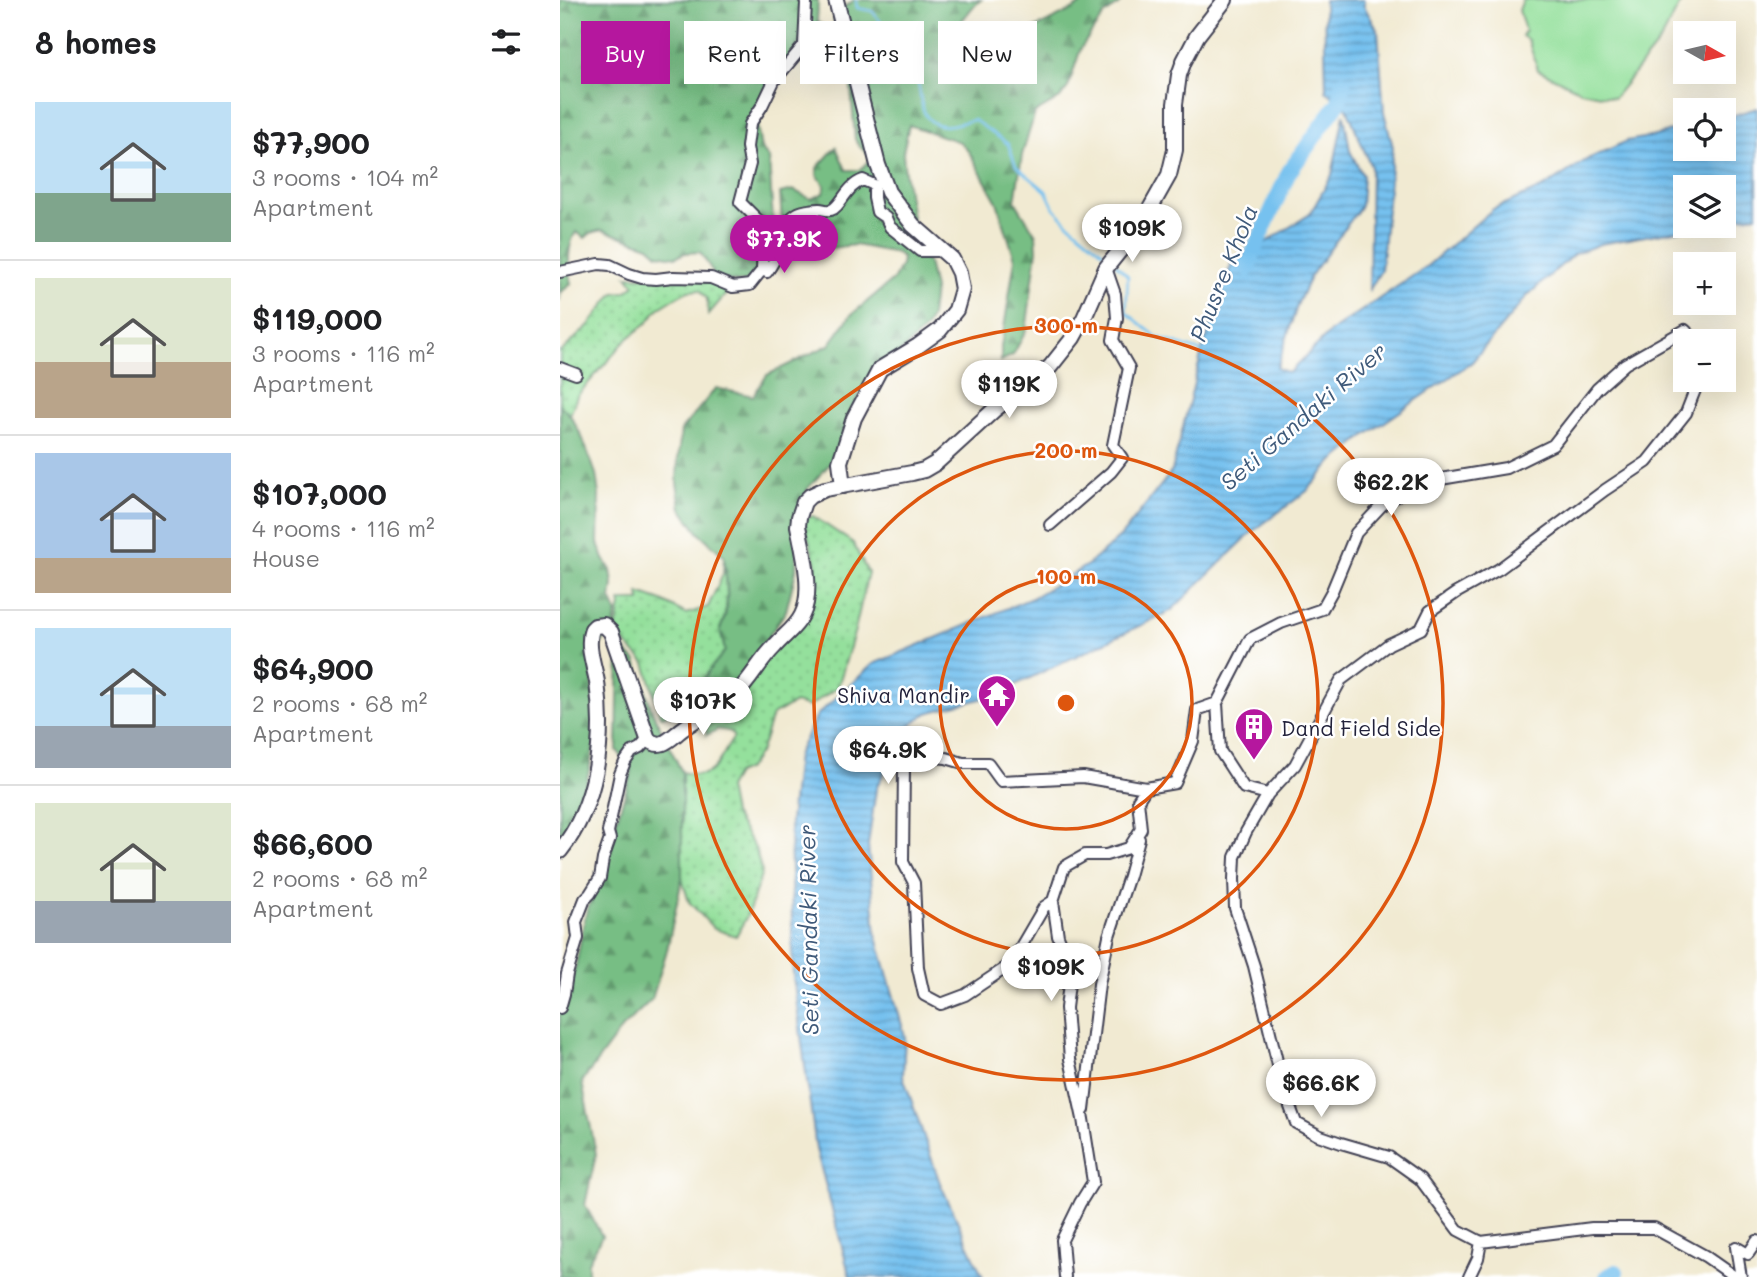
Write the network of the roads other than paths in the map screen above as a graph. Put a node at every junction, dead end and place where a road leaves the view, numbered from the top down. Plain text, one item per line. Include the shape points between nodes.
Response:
1 (805, 0) edge
2 (836, 0) edge
3 (1225, 0) edge
4 (942, 251) junction
5 (1107, 268) junction
6 (762, 270) junction
7 (560, 272) edge
8 (1673, 337) edge
9 (560, 368) edge
10 (576, 374) dead end
11 (1694, 392) edge
12 (843, 486) junction
13 (1050, 525) dead end
14 (1217, 703) junction
15 (648, 739) junction
16 (1146, 788) junction
17 (1268, 794) junction
18 (1141, 829) junction
19 (560, 851) edge
20 (1053, 901) junction
21 (560, 1007) edge
22 (1083, 1119) junction
23 (1757, 1241) edge
24 (1481, 1242) junction
25 (1065, 1277) edge
26 (1469, 1277) edge
27 (1735, 1277) edge
28 (1741, 1277) edge

1 - 6 street via 804,45 774,81 750,124 750,164 740,202 762,224
2 - 4 main road via 888,192 913,225
3 - 5 main road via 1197,36 1179,75 1169,175
4 - 6 street via 920,251 890,227 877,212 874,185 863,180 830,211 797,212 781,228 775,260 767,272
4 - 12 main road via 959,273 962,289 956,310 940,330 880,369 854,418 840,462
5 - 12 main road via 1084,318 1058,358 936,463 924,470
5 - 13 street via 1115,294 1113,340 1129,368 1113,445 1122,458
6 - 7 street via 750,285 733,287 712,278 642,278 600,264
8 - 14 street via 1625,365 1597,389 1553,445 1506,468 1416,483 1383,504 1356,533 1322,609 1250,639
9 - 10 street
11 - 17 street via 1686,413 1647,462 1499,569 1430,611 1421,629 1389,644 1341,680 1295,765
12 - 15 main road via 810,496 801,509 798,526 807,595 797,623 724,704 664,744
14 - 16 street via 1197,710 1193,741 1175,783
14 - 17 street via 1220,751 1244,788
15 - 19 main road via 611,632 604,625 595,626 590,642 598,696 599,753 580,819
15 - 21 street via 632,752 620,774 610,839 600,877 576,922 578,938
16 - 18 street via 1138,800
16 - 20 street via 1083,777 1001,781 988,764 962,764 946,758 922,756 904,765 903,862 914,883 918,968 924,995 941,1004 965,995 1004,969
17 - 24 street via 1235,858 1235,908 1297,1123 1318,1135 1389,1157 1420,1179 1458,1230
18 - 20 street via 1129,848 1085,855 1064,867
18 - 22 street via 1099,984
20 - 22 street via 1058,936 1071,968 1066,1008 1070,1059
22 - 25 street via 1093,1182 1062,1240
23 - 28 street via 1748,1254 1736,1247
24 - 26 street
24 - 27 street via 1592,1228 1654,1228

